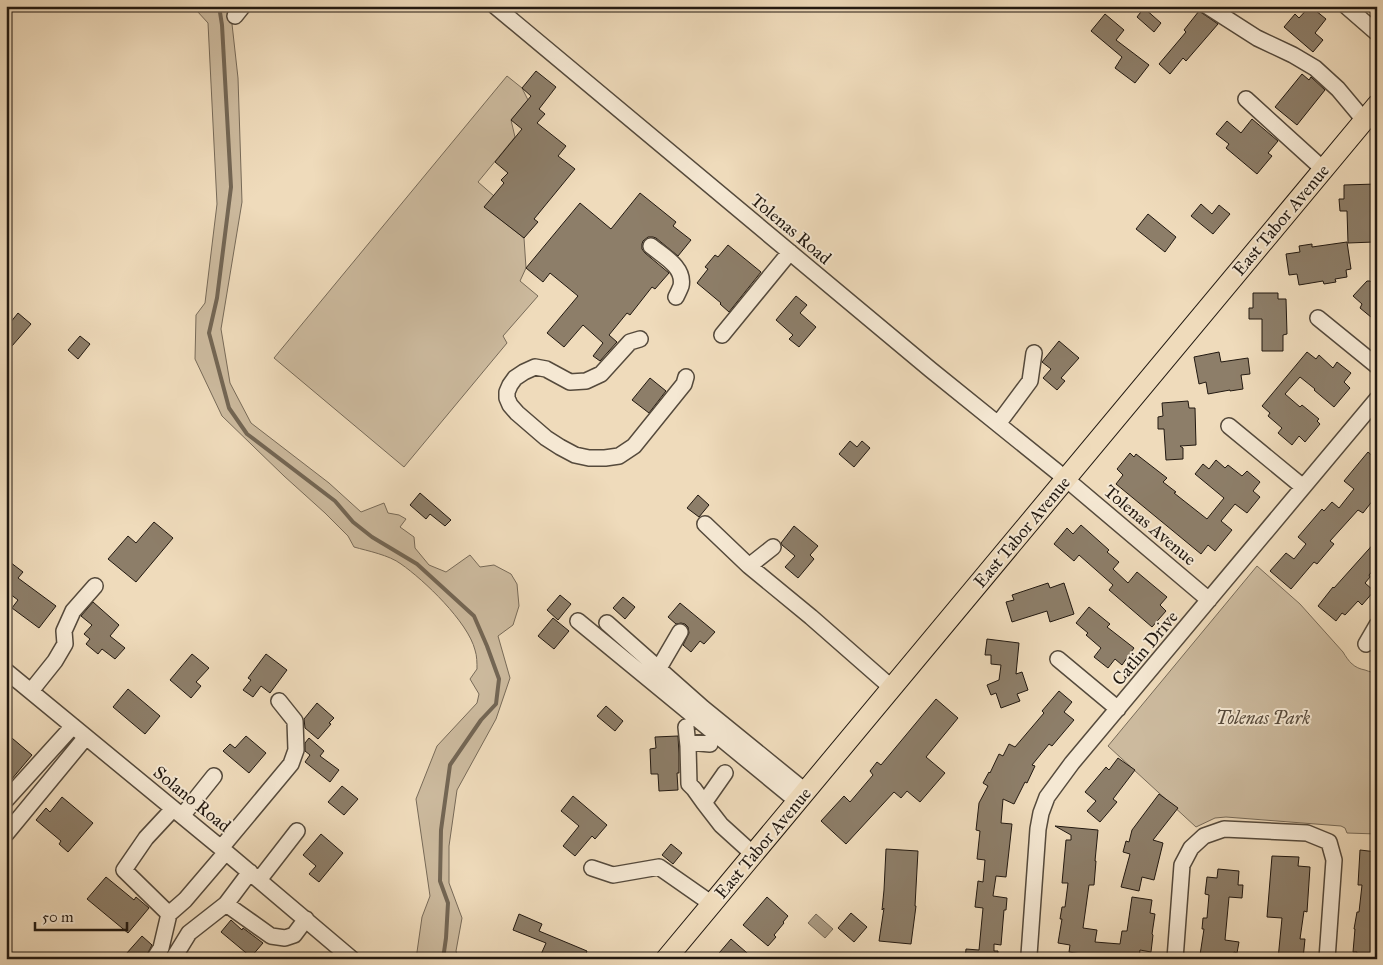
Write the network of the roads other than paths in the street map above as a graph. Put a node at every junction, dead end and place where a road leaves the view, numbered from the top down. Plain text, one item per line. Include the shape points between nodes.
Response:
1 (495, 6) edge
2 (1207, 6) edge
3 (1346, 6) edge
4 (1377, 33) edge
5 (1246, 99) dead end
6 (1377, 104) edge
7 (1364, 120) junction
8 (1324, 169) junction
9 (651, 246) dead end
10 (790, 252) junction
11 (676, 297) dead end
12 (1318, 318) dead end
13 (722, 335) dead end
14 (640, 338) dead end
15 (1034, 353) dead end
16 (1377, 366) edge
17 (686, 377) dead end
18 (1377, 399) edge
19 (998, 424) junction
20 (1229, 426) dead end
21 (1066, 479) junction
22 (1303, 487) junction
23 (704, 524) dead end
24 (773, 547) dead end
25 (749, 566) junction
26 (96, 586) dead end
27 (1209, 600) junction
28 (578, 621) dead end
29 (607, 623) dead end
30 (1377, 625) edge
31 (680, 632) dead end
32 (1366, 644) dead end
33 (1058, 659) dead end
34 (658, 668) junction
35 (6, 671) edge
36 (892, 688) junction
37 (31, 691) junction
38 (280, 701) dead end
39 (1118, 709) junction
40 (72, 726) junction
41 (86, 737) junction
42 (710, 744) dead end
43 (725, 773) dead end
44 (214, 776) dead end
45 (801, 796) junction
46 (6, 800) edge
47 (704, 803) junction
48 (178, 812) junction
49 (297, 831) dead end
50 (6, 834) edge
51 (224, 850) junction
52 (753, 854) junction
53 (592, 868) dead end
54 (255, 876) junction
55 (226, 904) junction
56 (712, 904) junction
57 (168, 914) junction
58 (306, 919) junction
59 (154, 959) edge
60 (173, 959) edge
61 (352, 959) edge
62 (666, 959) edge
63 (1030, 959) edge
64 (1175, 959) edge
65 (1327, 959) edge

1 - 10 street, Tolenas Road
2 - 7 street via 1315,68
3 - 4 street
5 - 8 street
6 - 7 main road, East Tabor Avenue
7 - 8 main road, East Tabor Avenue
8 - 21 main road, East Tabor Avenue
9 - 11 street via 678,268 682,277
10 - 13 street
10 - 19 street, Tolenas Road
12 - 16 street
14 - 17 street via 630,342 601,374 586,382 570,382 536,367 524,372 515,378 507,392 510,405 546,438 575,455 589,458 619,456 634,446 684,384
15 - 19 street via 1030,381
18 - 22 street, Catlin Drive
19 - 21 street, Tolenas Road
20 - 22 street
21 - 27 street, Tolenas Avenue
21 - 36 main road, East Tabor Avenue
22 - 27 street, Catlin Drive
23 - 25 street
24 - 25 street
25 - 36 street
26 - 37 street via 73,611 64,631 65,644
27 - 39 street, Catlin Drive
28 - 45 street
29 - 34 street
30 - 32 street
31 - 34 street
33 - 39 street
34 - 45 street
35 - 37 street, Solano Road
36 - 45 main road, East Tabor Avenue
37 - 40 street, Solano Road
38 - 51 street via 295,721 296,750 291,764
39 - 63 street, Catlin Drive via 1072,763 1047,797 1041,813
40 - 41 street, Solano Road
40 - 46 street
41 - 48 street, Solano Road
41 - 50 street
42 - 47 street via 687,735 689,784
43 - 47 street
44 - 48 street
45 - 52 main road, East Tabor Avenue
47 - 52 street via 721,825
48 - 51 street, Solano Road
48 - 57 street via 146,838 124,870
49 - 54 street
51 - 54 street, Solano Road
51 - 57 street via 185,900
52 - 56 main road, East Tabor Avenue
53 - 56 street via 613,875 659,867
54 - 55 street
54 - 58 street, Solano Road
55 - 58 street via 271,936 285,938 294,935
55 - 60 street via 189,932
56 - 62 main road, East Tabor Avenue
57 - 59 street via 161,948
58 - 61 street, Solano Road
64 - 65 street via 1182,865 1191,848 1204,836 1224,829 1307,833 1329,842 1334,860

